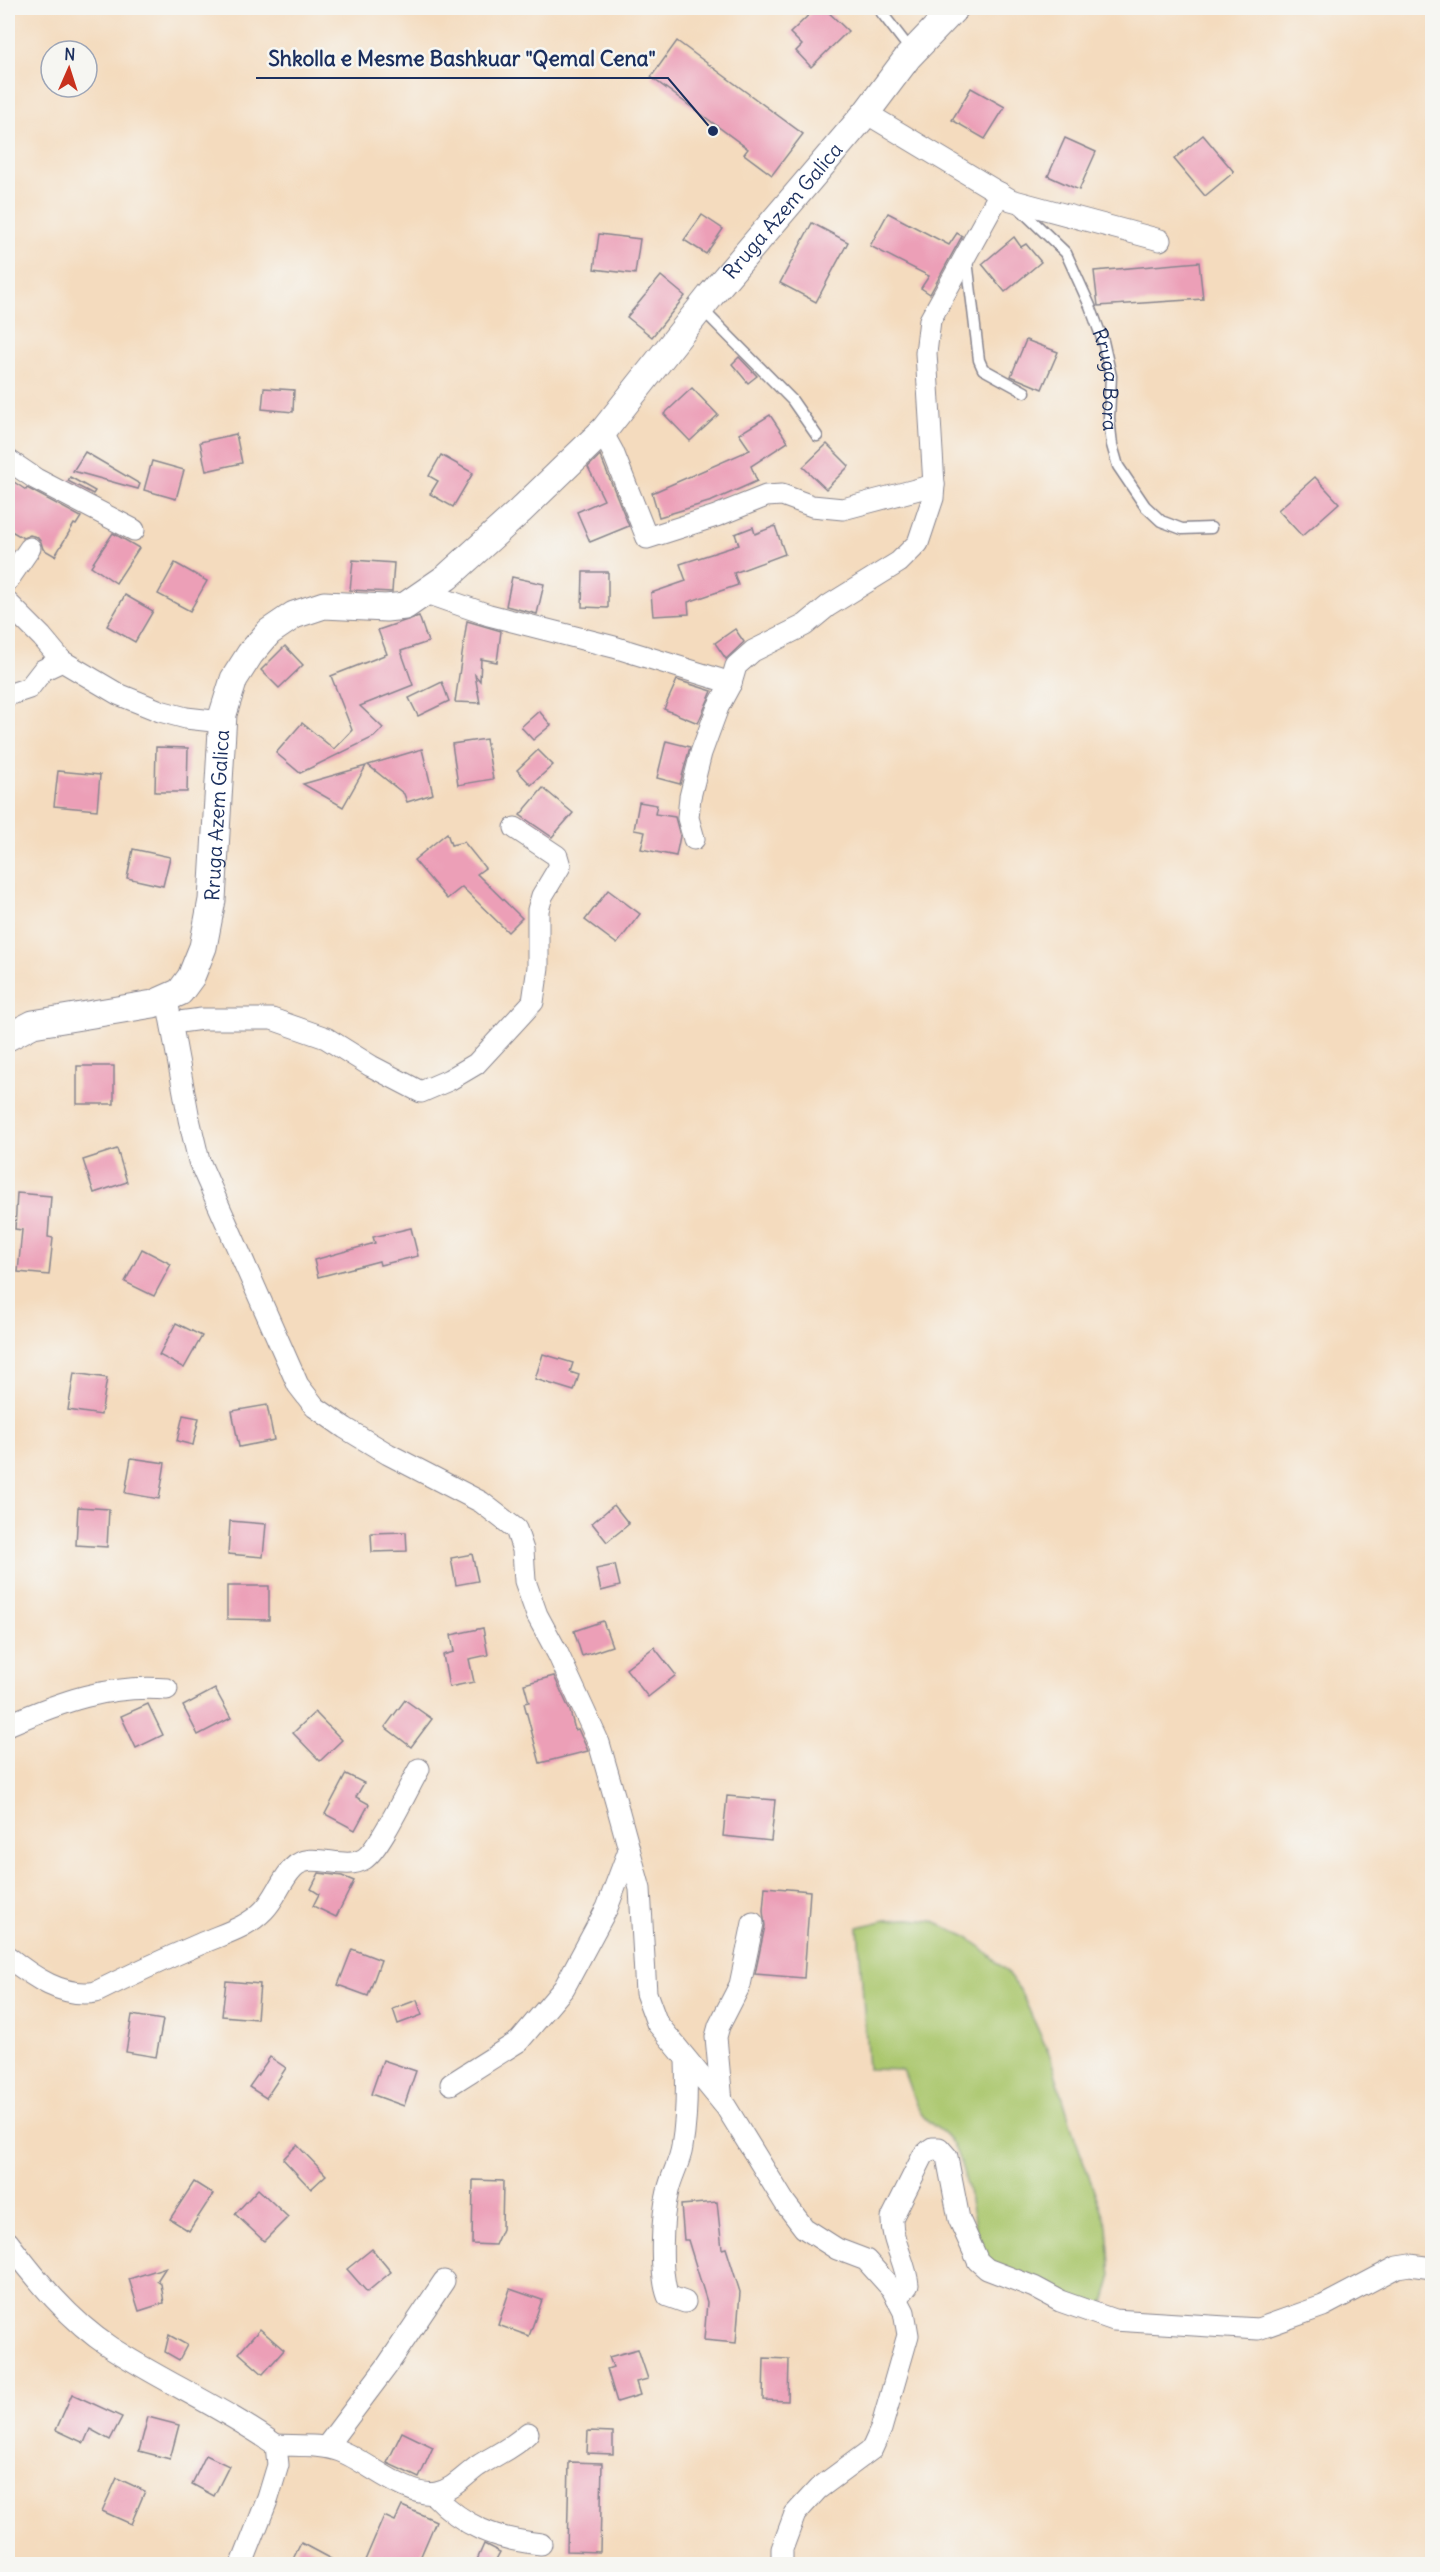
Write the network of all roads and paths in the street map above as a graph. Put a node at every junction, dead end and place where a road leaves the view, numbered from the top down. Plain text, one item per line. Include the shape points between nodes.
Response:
1 (878, 8) edge
2 (955, 8) edge
3 (912, 52) junction
4 (866, 113) junction
5 (1006, 197) junction
6 (1160, 240) dead end
7 (966, 258) junction
8 (701, 307) junction
9 (1025, 392) dead end
10 (602, 432) junction
11 (817, 436) dead end
12 (8, 460) edge
13 (934, 485) junction
14 (1211, 528) dead end
15 (134, 530) dead end
16 (30, 548) dead end
17 (8, 580) edge
18 (426, 593) junction
19 (8, 603) edge
20 (62, 661) junction
21 (731, 683) junction
22 (8, 695) edge
23 (222, 722) junction
24 (515, 828) dead end
25 (694, 838) dead end
26 (169, 1011) junction
27 (8, 1037) edge
28 (167, 1689) dead end
29 (8, 1725) edge
30 (418, 1769) dead end
31 (629, 1850) junction
32 (753, 1923) dead end
33 (8, 1957) edge
34 (686, 2060) junction
35 (451, 2084) dead end
36 (722, 2102) junction
37 (8, 2242) edge
38 (1432, 2268) edge
39 (444, 2281) dead end
40 (897, 2299) junction
41 (685, 2302) dead end
42 (528, 2433) dead end
43 (276, 2445) junction
44 (326, 2447) junction
45 (433, 2494) junction
46 (541, 2544) dead end
47 (242, 2565) edge
48 (782, 2565) edge

1 - 3 lane
2 - 3 street, Rruga Azem Galica
3 - 4 street, Rruga Azem Galica
4 - 5 street, Rruga Bora
4 - 8 street, Rruga Azem Galica
5 - 6 street, Rruga Bora
5 - 7 street
5 - 14 lane, Rruga Bora via 1066,252 1090,306 1111,376 1109,418 1118,466 1145,506 1161,521 1182,529
7 - 9 lane via 979,360 983,369
7 - 13 street via 930,320 926,353
8 - 10 street, Rruga Azem Galica
8 - 11 lane via 792,400
10 - 13 street via 647,538 766,496 782,495 812,506 843,509
10 - 18 street, Rruga Azem Galica
12 - 15 street via 36,479
13 - 21 street via 918,543 899,562 805,625 753,651 736,666
16 - 17 street
18 - 21 street via 489,615 614,647
18 - 23 street, Rruga Azem Galica via 405,606 324,605 294,615 269,632 250,654 234,679
19 - 20 street
20 - 22 street via 43,670 29,688
20 - 23 street via 118,694 160,711
21 - 25 street via 701,753 690,797 688,818
23 - 26 street, Rruga Azem Galica via 212,900 203,947 191,977
24 - 26 street via 557,856 560,866 538,910 538,967 533,1002 476,1064 449,1080 421,1092 326,1038 272,1019 202,1018
26 - 27 street via 153,1004 74,1016 33,1024
26 - 31 street via 199,1161 298,1385 315,1407 345,1428 481,1502 516,1529 523,1550 525,1581 537,1615 598,1743
28 - 29 street via 143,1687 85,1695
30 - 33 street via 365,1859 352,1863 317,1860 293,1867 265,1910 230,1933 81,1995 45,1982
31 - 34 street via 640,1889 646,1993 657,2023
31 - 35 street via 607,1908 564,1988 519,2041
32 - 36 street via 740,1985 716,2037
34 - 36 street
34 - 41 street via 682,2148 668,2191 663,2259 668,2296
36 - 40 street via 804,2228 837,2249 866,2260
37 - 43 street via 53,2298 108,2346
38 - 40 street via 1397,2267 1323,2306 1258,2329 1114,2320 1060,2301 987,2269 978,2261 959,2219 947,2157 939,2148 932,2148 923,2156 892,2218 908,2285
39 - 44 street
40 - 48 street via 908,2335 872,2449 818,2489 795,2514 783,2548
42 - 45 street via 446,2490
43 - 44 street
43 - 47 street via 278,2465
44 - 45 street via 342,2451 411,2488
45 - 46 street via 471,2526 498,2537

